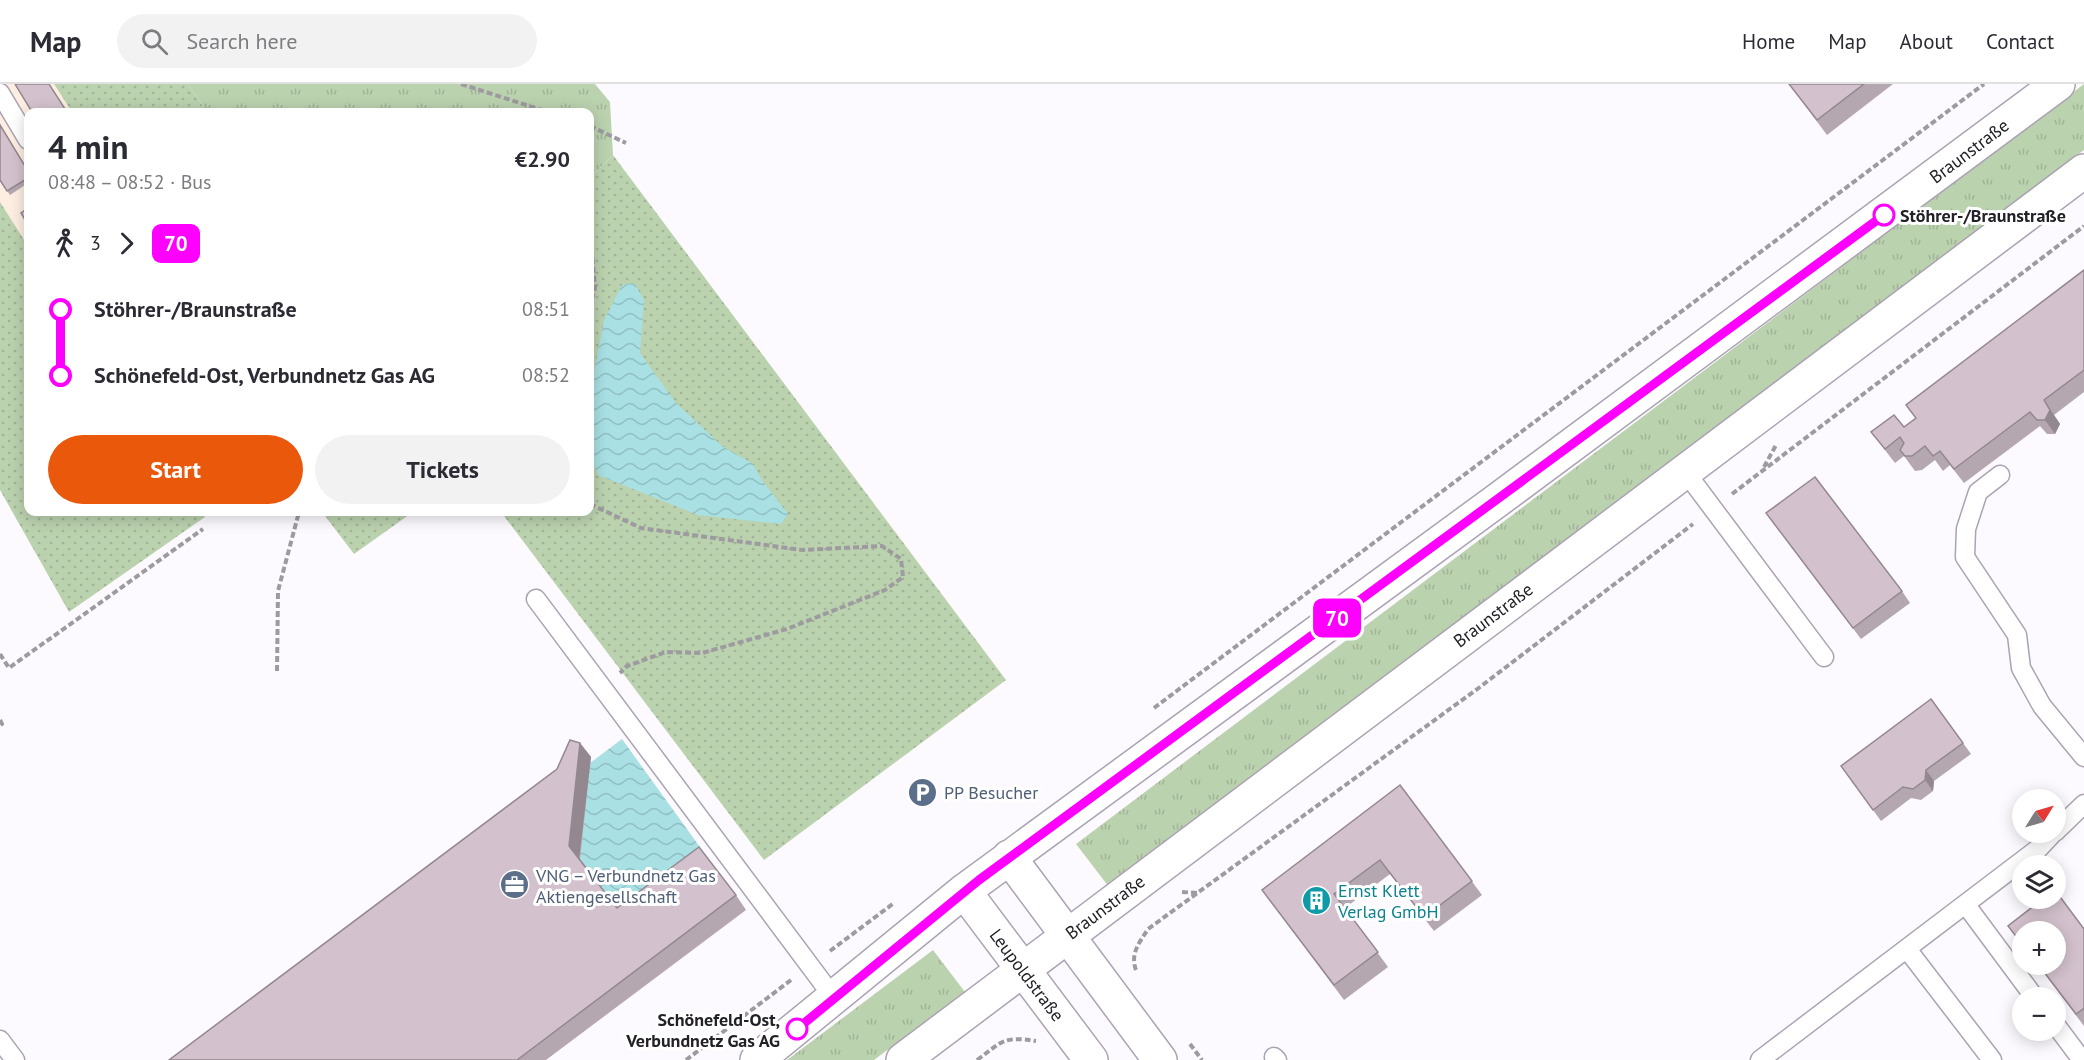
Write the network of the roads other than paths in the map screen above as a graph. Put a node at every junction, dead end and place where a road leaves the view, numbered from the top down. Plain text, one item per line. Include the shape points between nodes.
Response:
1 (2058, 84) edge
2 (0, 93) edge
3 (24, 133) edge
4 (2084, 171) edge
5 (1684, 470) junction
6 (2000, 476) dead end
7 (536, 599) dead end
8 (1824, 657) dead end
9 (2084, 757) edge
10 (2084, 804) edge
11 (2066, 821) edge
12 (2044, 843) edge
13 (1010, 857) junction
14 (964, 891) junction
15 (1966, 904) junction
16 (1067, 935) junction
17 (1907, 949) junction
18 (1023, 969) junction
19 (2027, 987) edge
20 (834, 998) junction
21 (2066, 1039) edge
22 (0, 1040) edge
23 (15, 1060) edge
24 (757, 1060) edge
25 (903, 1060) edge
26 (1091, 1060) edge
27 (1160, 1060) edge
28 (1760, 1060) edge
29 (1992, 1060) edge
30 (2082, 1060) edge

1 - 13 main road, Braunstraße
2 - 3 lane
4 - 5 main road, Braunstraße
5 - 8 lane
5 - 16 main road, Braunstraße
6 - 9 lane via 1978,492 1966,529 1965,557 2017,635 2021,668 2042,706
7 - 20 lane
10 - 11 lane
12 - 15 lane
13 - 14 main road, Braunstraße
13 - 16 main road
14 - 18 main road, Leupoldstraße
14 - 20 main road, Braunstraße
15 - 17 lane
15 - 19 lane
16 - 18 main road, Braunstraße
16 - 27 main road
17 - 28 lane
17 - 29 lane
18 - 25 main road, Braunstraße
18 - 26 main road, Leupoldstraße
20 - 24 main road, Braunstraße
21 - 30 lane
22 - 23 lane

